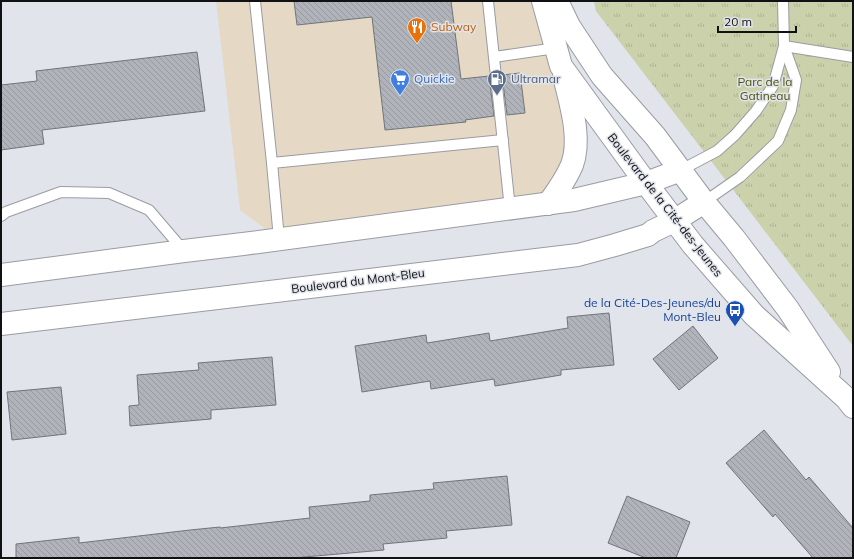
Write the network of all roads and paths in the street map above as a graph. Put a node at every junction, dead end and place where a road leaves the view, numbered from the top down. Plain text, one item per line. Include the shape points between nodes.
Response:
1 (255, 1) edge
2 (488, 1) edge
3 (543, 1) edge
4 (557, 1) edge
5 (783, 1) edge
6 (784, 46) junction
7 (494, 57) junction
8 (559, 57) junction
9 (853, 57) edge
10 (503, 140) junction
11 (272, 163) junction
12 (681, 170) junction
13 (646, 183) junction
14 (704, 202) junction
15 (548, 204) junction
16 (510, 209) junction
17 (1, 216) edge
18 (674, 221) junction
19 (279, 239) junction
20 (184, 251) junction
21 (1, 274) edge
22 (1, 324) edge
23 (849, 403) edge

1 - 11 lane
2 - 7 lane
3 - 8 street, Boulevard de la Cité-des-Jeunes
4 - 12 street, Boulevard de la Cité-des-Jeunes via 569,26 602,76
5 - 6 lane
6 - 9 lane
6 - 12 lane via 773,86 756,111 736,135 717,151
6 - 14 lane via 796,80 791,110 778,141 740,177
7 - 8 lane
7 - 10 lane
8 - 13 street, Boulevard de la Cité-des-Jeunes
8 - 15 street via 572,109 576,147 572,164
10 - 11 lane
10 - 16 lane
11 - 19 lane
12 - 13 street
12 - 14 street, Boulevard de la Cité-des-Jeunes
13 - 15 street
13 - 18 street, Boulevard de la Cité-des-Jeunes
14 - 18 street, Boulevard du Mont-Bleu
14 - 23 street, Boulevard de la Cité-des-Jeunes via 788,309
15 - 16 street
16 - 19 street
17 - 20 lane via 61,192 109,193 149,210
18 - 22 street, Boulevard du Mont-Bleu via 648,235 578,255
18 - 23 street, Boulevard de la Cité-des-Jeunes via 754,316
19 - 20 street
20 - 21 street

